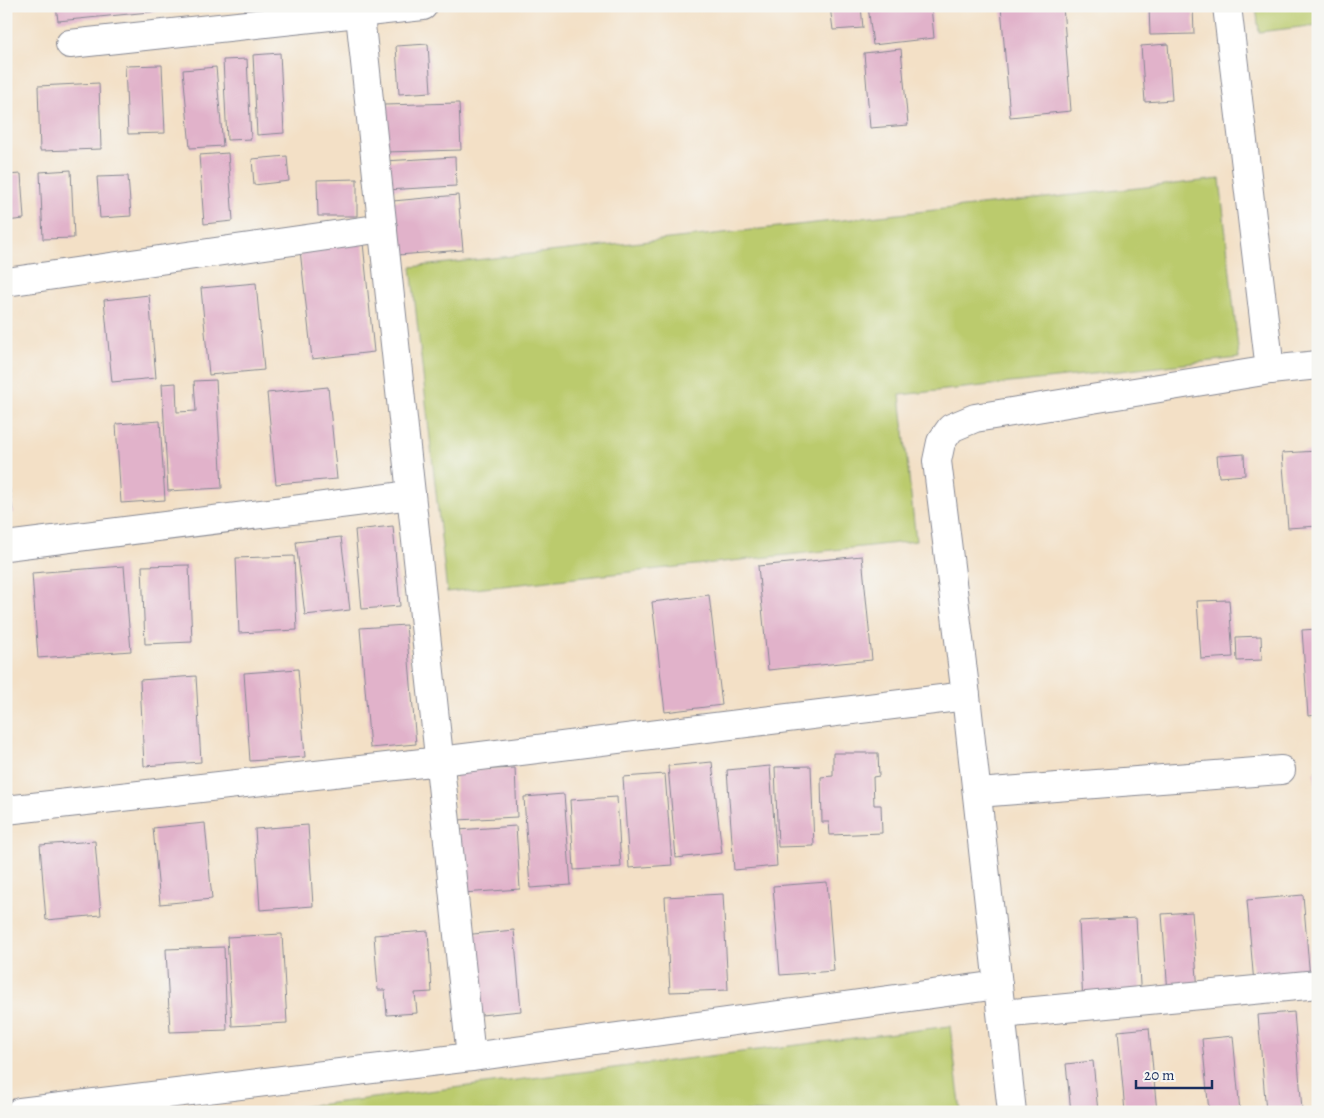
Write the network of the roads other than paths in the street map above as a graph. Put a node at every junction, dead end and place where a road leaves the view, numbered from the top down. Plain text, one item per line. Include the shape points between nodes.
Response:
1 (423, 6) edge
2 (1228, 6) edge
3 (360, 10) edge
4 (70, 44) dead end
5 (383, 228) junction
6 (6, 282) edge
7 (1318, 365) edge
8 (1270, 370) junction
9 (412, 494) junction
10 (6, 546) edge
11 (966, 696) junction
12 (440, 762) junction
13 (1281, 770) dead end
14 (977, 793) junction
15 (6, 810) edge
16 (1318, 984) edge
17 (998, 985) junction
18 (1002, 1014) junction
19 (471, 1057) junction
20 (20, 1112) edge
21 (1012, 1112) edge

1 - 3 street
2 - 8 street
3 - 4 street
3 - 5 street
5 - 6 street
5 - 9 street
7 - 8 street
8 - 11 street via 974,418 951,428 941,442 937,461
9 - 10 street
9 - 12 street
11 - 12 street
11 - 14 street
12 - 15 street
12 - 19 street
13 - 14 street
14 - 17 street
16 - 18 street
17 - 18 street
17 - 19 street
18 - 21 street
19 - 20 street

